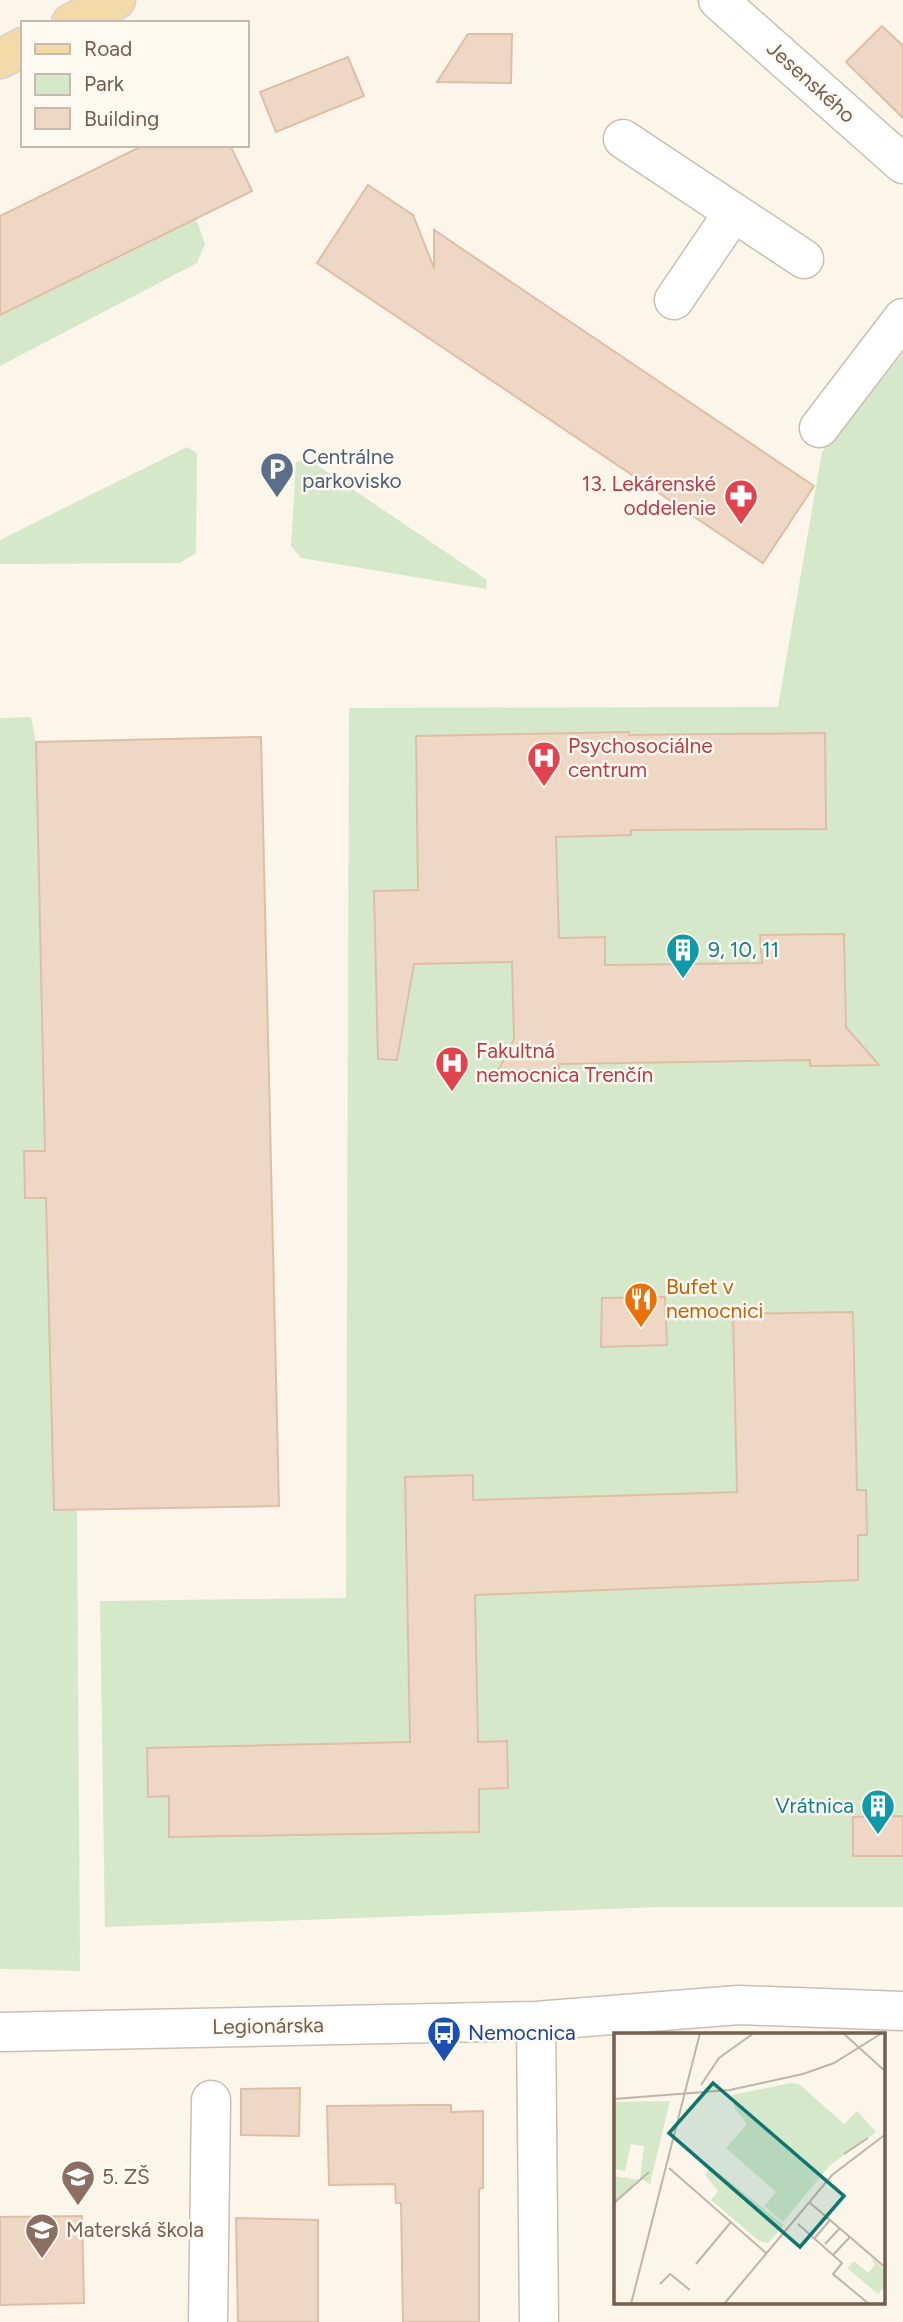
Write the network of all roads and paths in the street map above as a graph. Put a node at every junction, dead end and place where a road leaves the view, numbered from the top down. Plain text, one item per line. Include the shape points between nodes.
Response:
1 (116, 0) edge
2 (718, 0) edge
3 (75, 21) edge
4 (21, 48) edge
5 (0, 59) edge
6 (623, 139) dead end
7 (903, 164) edge
8 (733, 213) junction
9 (804, 260) dead end
10 (674, 300) dead end
11 (903, 318) edge
12 (819, 428) dead end
13 (903, 2011) edge
14 (536, 2021) junction
15 (0, 2032) edge
16 (211, 2100) dead end
17 (208, 2322) edge
18 (539, 2322) edge

1 - 3 main road
2 - 7 street, Jesenského
4 - 5 main road
6 - 8 street
8 - 9 street
8 - 10 street
11 - 12 street
13 - 14 street, Legionárska via 739,2006
14 - 15 street, Legionárska
14 - 18 street
16 - 17 street

